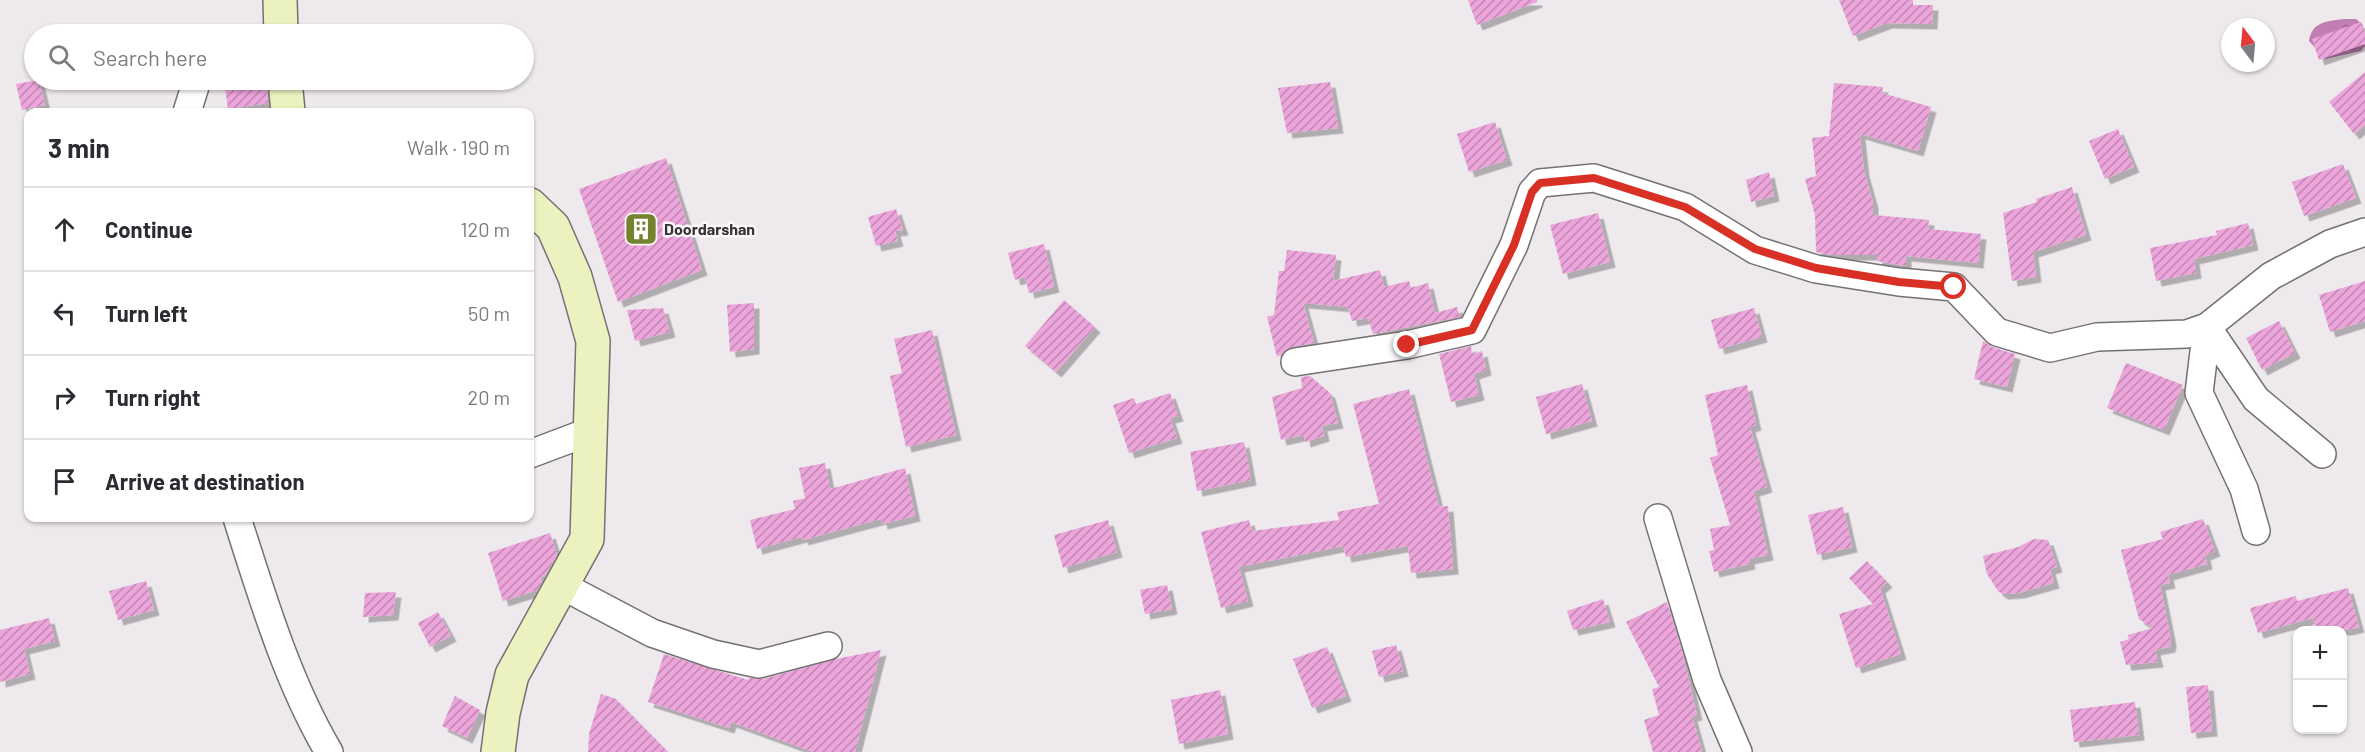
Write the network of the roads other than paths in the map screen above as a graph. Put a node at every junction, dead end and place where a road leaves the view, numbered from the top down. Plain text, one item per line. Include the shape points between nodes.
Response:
1 (280, 0) edge
2 (281, 24) edge
3 (194, 90) edge
4 (286, 90) edge
5 (188, 108) edge
6 (288, 108) edge
7 (534, 209) edge
8 (2365, 232) edge
9 (2207, 327) junction
10 (1295, 362) dead end
11 (591, 431) junction
12 (534, 452) edge
13 (2322, 454) dead end
14 (1658, 518) dead end
15 (238, 522) edge
16 (2256, 531) dead end
17 (561, 585) junction
18 (828, 646) dead end
19 (329, 752) edge
20 (498, 752) edge
21 (1737, 752) edge

1 - 2 main road
3 - 5 street
4 - 6 main road
7 - 11 main road via 553,227 575,277 593,341
8 - 9 street via 2330,244 2271,276
9 - 10 street via 2187,334 2097,337 2050,348 1997,332 1954,287 1816,268 1755,249 1685,207 1594,178 1540,183 1532,192 1514,245 1472,330 1407,345
9 - 13 street via 2256,399
9 - 16 street via 2199,393 2244,489
11 - 12 street
11 - 17 main road via 587,539
14 - 21 street via 1707,680
15 - 19 street via 269,618
17 - 18 street via 652,633 713,654 759,664
17 - 20 main road via 512,675 502,713

